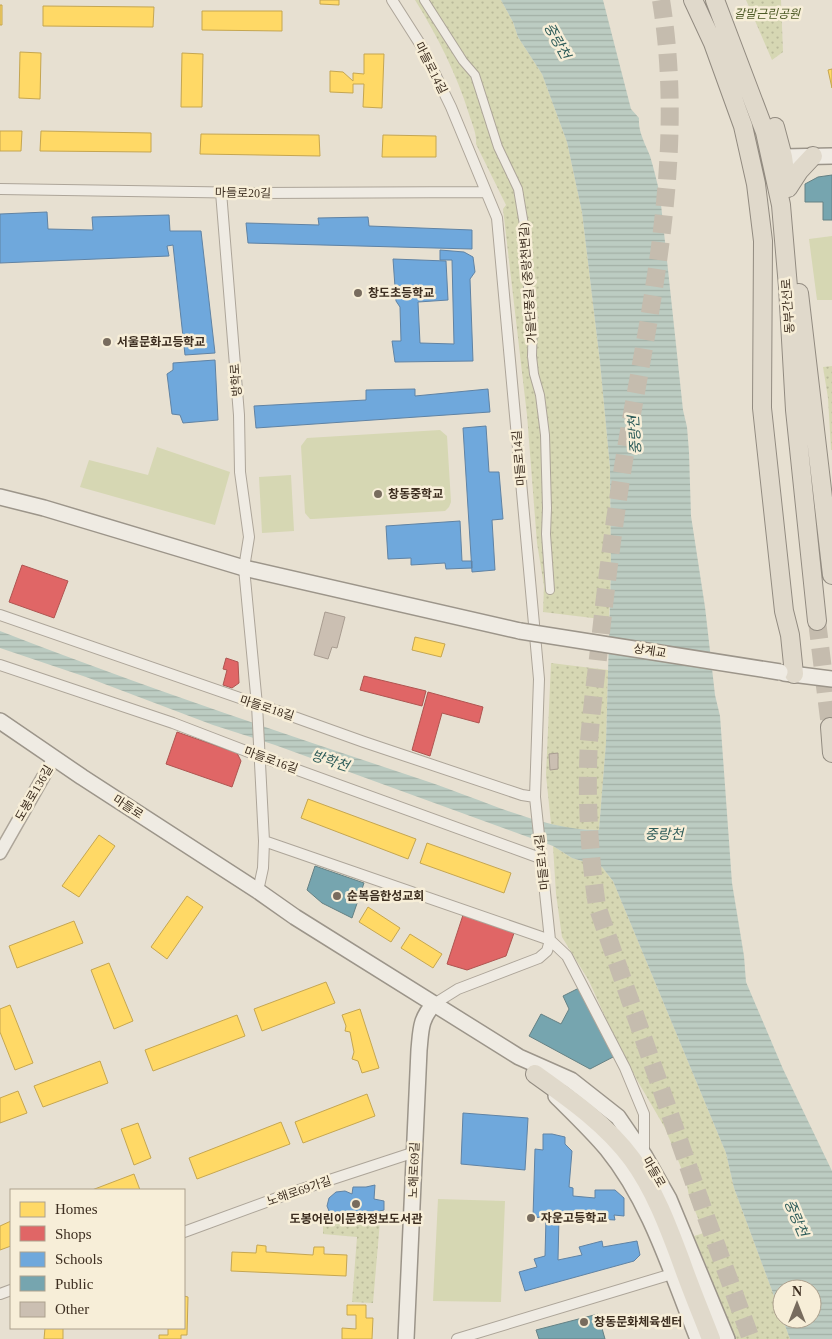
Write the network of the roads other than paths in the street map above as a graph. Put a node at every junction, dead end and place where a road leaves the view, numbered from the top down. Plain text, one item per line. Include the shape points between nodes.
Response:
1 (392, 0) edge
2 (424, 0) edge
3 (693, 0) edge
4 (715, 0) edge
5 (729, 38) junction
6 (813, 156) junction
7 (832, 156) edge
8 (783, 157) junction
9 (788, 188) junction
10 (0, 189) edge
11 (221, 192) junction
12 (486, 192) junction
13 (0, 497) edge
14 (244, 568) junction
15 (832, 575) edge
16 (550, 590) dead end
17 (0, 615) edge
18 (818, 621) tunnel mouth
19 (0, 665) edge
20 (787, 673) junction
21 (832, 679) edge
22 (257, 709) junction
23 (0, 721) edge
24 (830, 727) dead end
25 (259, 753) junction
26 (832, 753) edge
27 (54, 758) junction
28 (535, 797) junction
29 (264, 841) junction
30 (0, 853) edge
31 (540, 854) junction
32 (258, 891) junction
33 (550, 940) junction
34 (434, 1004) junction
35 (519, 1057) junction
36 (535, 1074) junction
37 (415, 1152) junction
38 (644, 1155) junction
39 (185, 1232) edge
40 (672, 1274) junction
41 (406, 1339) edge
42 (457, 1339) edge
43 (698, 1339) edge
44 (711, 1339) edge
45 (727, 1339) edge

1 - 12 street, 마들로14길 via 422,47
2 - 16 street, 가을단풍길 (중랑천변길) via 475,75 498,147 518,189 525,231 529,307 533,319 532,356 545,435
3 - 20 highway via 713,43 743,126 756,184 763,241 762,408 784,611 790,635
4 - 5 highway, 동부간선로
5 - 8 highway via 766,104
5 - 18 highway, 동부간선로 via 764,132 780,205 795,410
6 - 7 main road
6 - 8 main road
6 - 9 highway via 798,171
8 - 9 highway
9 - 15 highway
10 - 11 street, 마들로20길
11 - 12 street, 마들로20길
11 - 14 street, 방학로 via 237,388 240,472 249,537
12 - 28 street, 마들로14길 via 497,218 539,679
13 - 14 main road
14 - 20 main road, 상계교, bridge via 520,631
14 - 22 street, 방학로
17 - 22 street, 마들로18길
19 - 25 street, 마들로16길
20 - 21 main road, 상계교
22 - 25 street, 방학로
22 - 28 street, 마들로18길
23 - 27 main road, 마들로
24 - 26 highway
25 - 29 street
25 - 31 street, 마들로16길
27 - 30 street, 도봉로136길
27 - 32 main road, 마들로
28 - 31 street, 마들로14길
29 - 32 street
29 - 33 street
31 - 33 street, 마들로14길
32 - 34 main road, 마들로
33 - 34 street via 547,951 539,958 458,988
33 - 38 street via 567,956 624,1068 644,1114
34 - 35 main road, 마들로
34 - 37 main road, 노해로69길 via 422,1024
35 - 36 main road, 마들로
35 - 38 main road, 마들로 via 579,1086 618,1117
36 - 40 main road, 마들로 via 607,1149 642,1204
36 - 44 highway via 584,1109 632,1159 669,1231
37 - 39 street, 노해로69가길
37 - 41 main road, 노해로69길
38 - 45 main road, 마들로 via 670,1199
40 - 42 street
40 - 43 main road, 마들로

